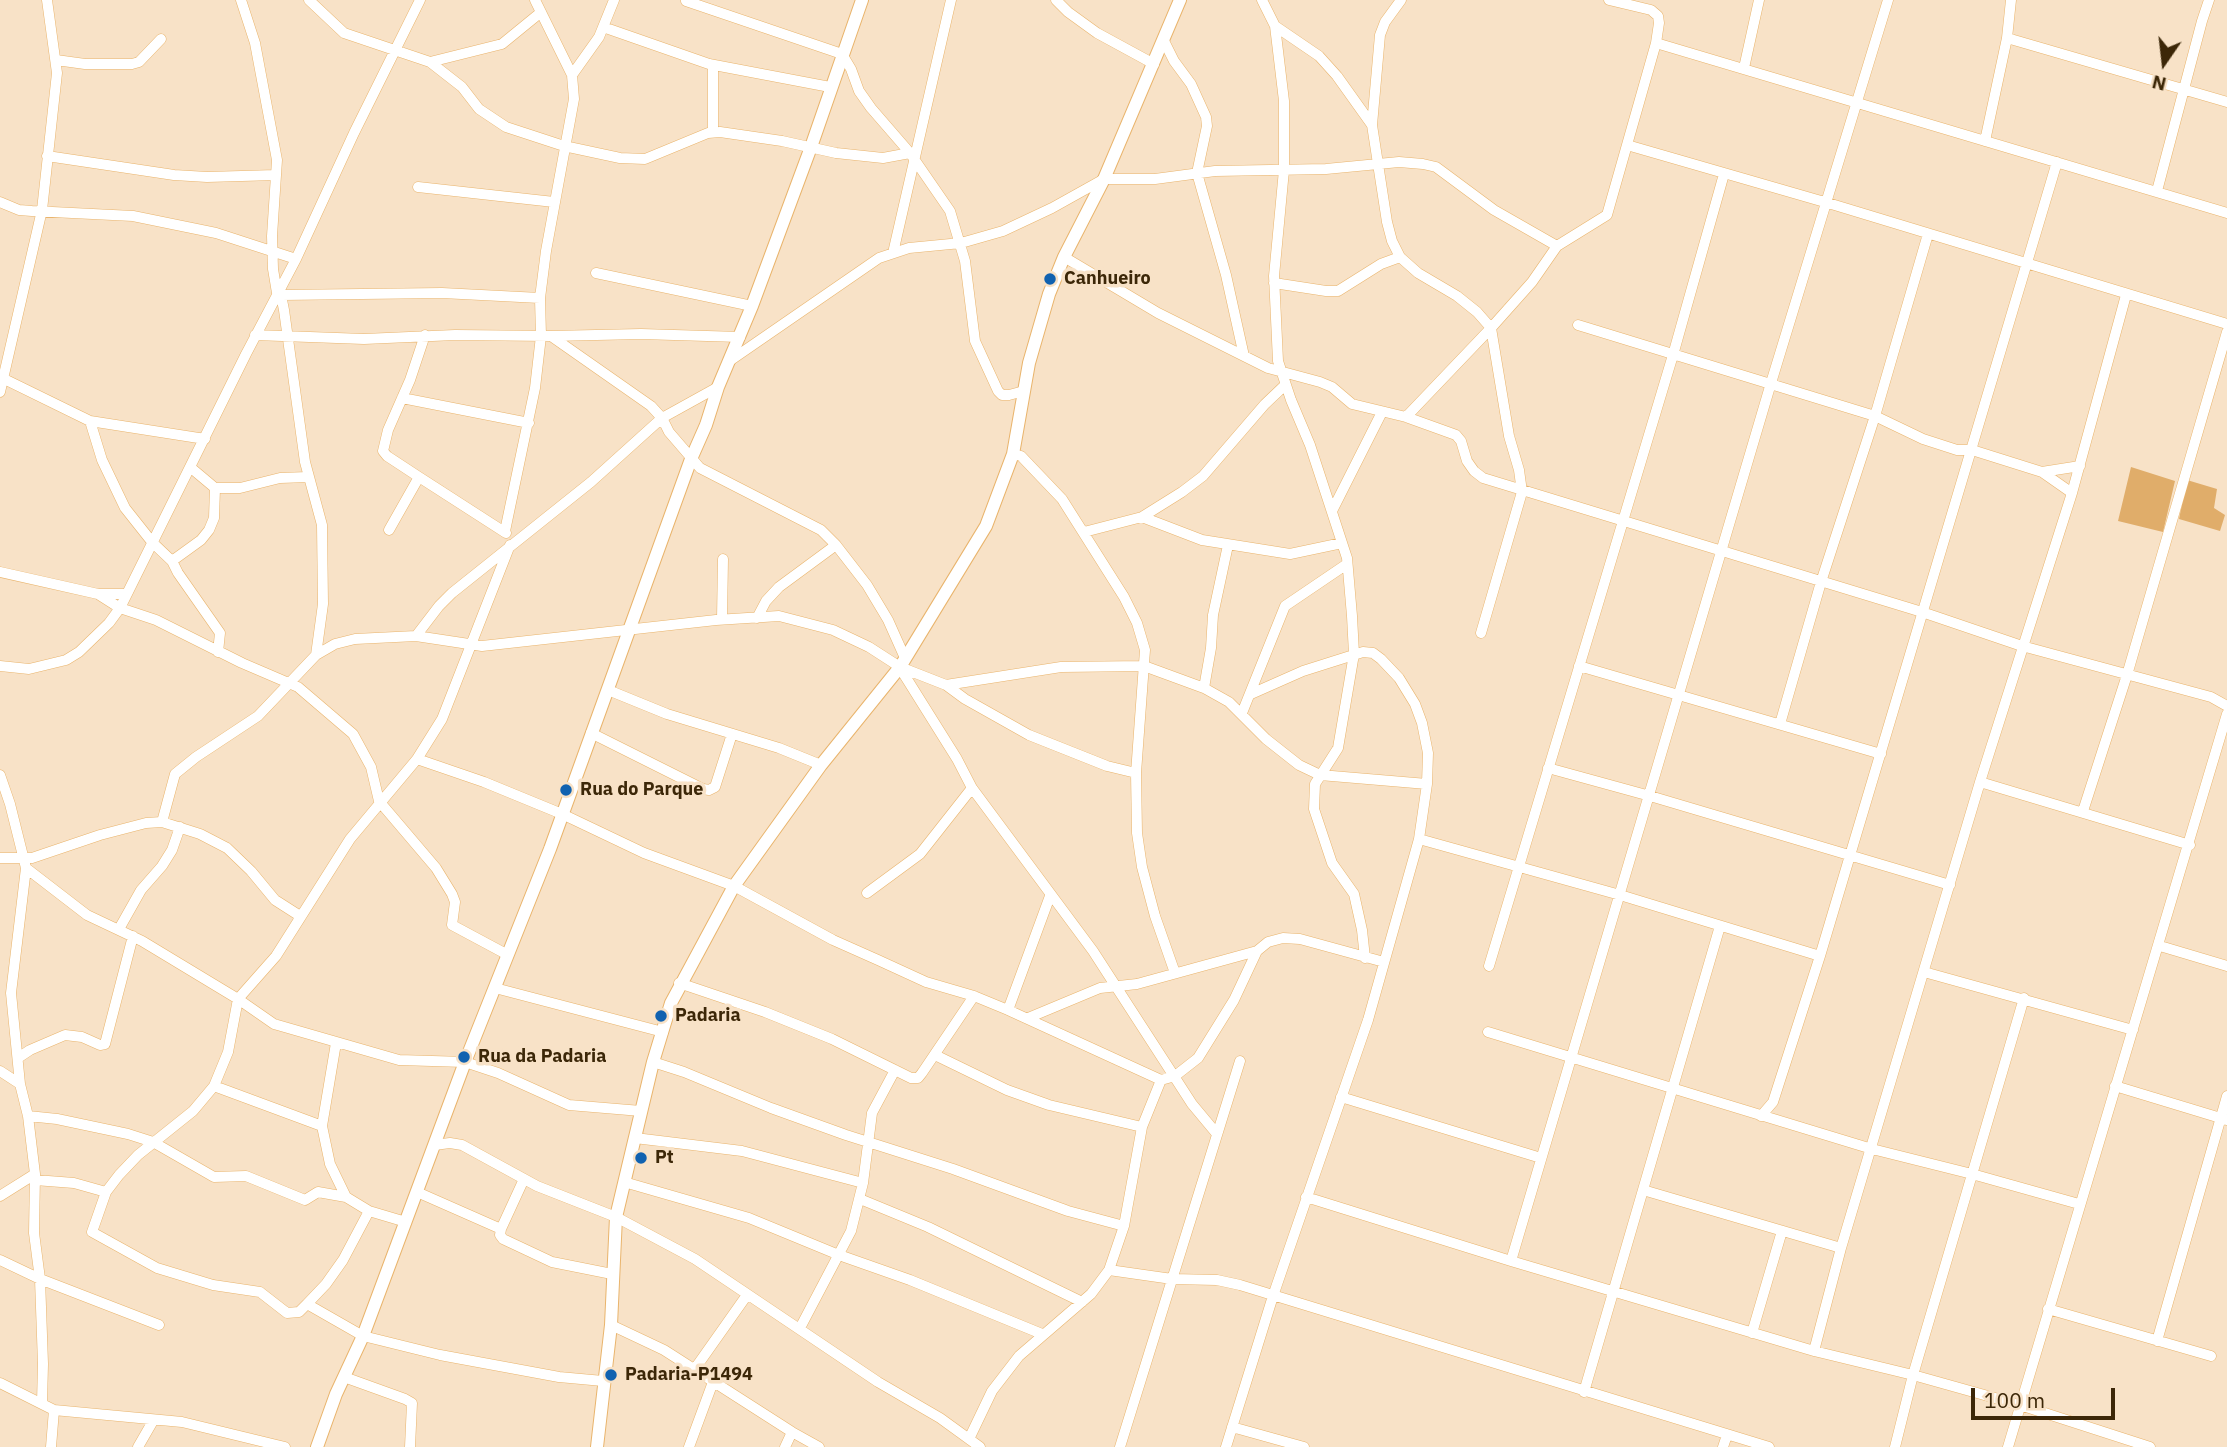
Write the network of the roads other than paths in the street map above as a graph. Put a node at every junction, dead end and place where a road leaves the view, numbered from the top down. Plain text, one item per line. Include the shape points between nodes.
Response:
1 (47, 0) edge
2 (241, 0) edge
3 (309, 0) edge
4 (420, 0) edge
5 (535, 0) edge
6 (614, 0) edge
7 (862, 0) edge
8 (951, 0) edge
9 (1056, 0) edge
10 (1180, 0) edge
11 (1262, 0) edge
12 (1401, 0) edge
13 (1609, 0) edge
14 (1759, 0) edge
15 (1888, 0) edge
16 (2011, 0) edge
17 (2209, 0) edge
18 (686, 1) edge
19 (540, 13) junction
20 (1275, 26) junction
21 (603, 27) junction
22 (2007, 37) junction
23 (161, 38) dead end
24 (1163, 39) junction
25 (1656, 43) junction
26 (394, 50) junction
27 (842, 54) junction
28 (56, 60) junction
29 (430, 62) junction
30 (1154, 64) junction
31 (713, 65) junction
32 (1744, 68) junction
33 (572, 75) junction
34 (830, 88) junction
35 (2183, 91) junction
36 (2227, 102) edge
37 (1857, 103) junction
38 (1372, 125) junction
39 (713, 132) junction
40 (1985, 141) junction
41 (1627, 145) junction
42 (564, 146) junction
43 (811, 147) junction
44 (912, 155) junction
45 (47, 156) junction
46 (2057, 162) junction
47 (1378, 164) junction
48 (1284, 170) junction
49 (1196, 173) junction
50 (1724, 174) junction
51 (276, 175) junction
52 (1104, 179) junction
53 (418, 187) dead end
54 (2157, 191) junction
55 (0, 202) edge
56 (554, 202) junction
57 (1828, 202) junction
58 (42, 210) junction
59 (2227, 213) edge
60 (1928, 234) junction
61 (961, 243) junction
62 (1557, 246) junction
63 (271, 251) junction
64 (892, 253) junction
65 (1064, 257) junction
66 (1399, 257) junction
67 (296, 259) junction
68 (2027, 264) junction
69 (596, 273) dead end
70 (1275, 283) junction
71 (279, 294) junction
72 (2126, 295) junction
73 (540, 298) junction
74 (752, 306) junction
75 (2227, 324) edge
76 (1578, 325) dead end
77 (1491, 328) junction
78 (2227, 332) edge
79 (255, 335) junction
80 (425, 335) junction
81 (288, 336) junction
82 (546, 336) junction
83 (740, 337) junction
84 (1673, 355) junction
85 (1244, 356) junction
86 (731, 360) junction
87 (1281, 372) junction
88 (2, 378) edge
89 (1771, 383) junction
90 (1285, 385) junction
91 (718, 387) junction
92 (1024, 391) junction
93 (0, 392) edge
94 (402, 398) junction
95 (1382, 412) junction
96 (1875, 416) junction
97 (1406, 417) junction
98 (662, 418) junction
99 (90, 421) junction
100 (529, 423) junction
101 (205, 439) junction
102 (1972, 450) junction
103 (1013, 454) junction
104 (691, 459) junction
105 (2080, 466) junction
106 (190, 467) junction
107 (2042, 472) junction
108 (309, 477) junction
109 (419, 477) junction
110 (215, 488) junction
111 (1522, 492) junction
112 (2072, 493) junction
113 (1332, 510) junction
114 (1142, 517) junction
115 (1622, 521) junction
116 (389, 530) dead end
117 (505, 531) junction
118 (1084, 532) junction
119 (152, 542) junction
120 (1342, 543) junction
121 (513, 544) junction
122 (836, 545) junction
123 (1228, 545) junction
124 (1723, 551) junction
125 (723, 559) dead end
126 (172, 561) junction
127 (1347, 564) junction
128 (0, 572) edge
129 (1821, 582) junction
130 (98, 594) junction
131 (126, 594) junction
132 (120, 608) junction
133 (1922, 612) junction
134 (757, 618) junction
135 (722, 619) junction
136 (630, 630) junction
137 (1481, 633) dead end
138 (416, 636) junction
139 (472, 646) junction
140 (2022, 646) junction
141 (218, 652) junction
142 (1354, 654) junction
143 (316, 656) junction
144 (903, 663) junction
145 (0, 666) edge
146 (1144, 666) junction
147 (1578, 666) junction
148 (2127, 675) junction
149 (291, 682) junction
150 (946, 685) junction
151 (1204, 688) junction
152 (608, 690) junction
153 (1251, 694) junction
154 (1680, 696) junction
155 (2227, 706) edge
156 (1242, 713) junction
157 (2227, 714) edge
158 (1780, 724) junction
159 (591, 733) junction
160 (732, 734) junction
161 (1881, 754) junction
162 (417, 759) junction
163 (821, 765) junction
164 (1548, 768) junction
165 (1136, 773) junction
166 (0, 775) edge
167 (1320, 775) junction
168 (1980, 782) junction
169 (1427, 784) junction
170 (972, 789) junction
171 (1650, 796) junction
172 (379, 801) junction
173 (2083, 811) junction
174 (562, 814) junction
175 (162, 822) junction
176 (180, 827) junction
177 (1419, 839) junction
178 (2190, 845) junction
179 (1850, 855) junction
180 (0, 858) edge
181 (24, 864) junction
182 (1517, 866) junction
183 (1950, 885) junction
184 (734, 886) junction
185 (867, 893) dead end
186 (1620, 895) junction
187 (1050, 896) junction
188 (300, 916) junction
189 (1720, 926) junction
190 (119, 929) junction
191 (133, 936) junction
192 (2160, 946) junction
193 (1257, 951) junction
194 (508, 955) junction
195 (1820, 956) junction
196 (1365, 958) junction
197 (1384, 961) junction
198 (1489, 966) dead end
199 (2227, 966) edge
200 (1924, 972) junction
201 (1175, 973) junction
202 (679, 983) junction
203 (1117, 987) junction
204 (495, 988) junction
205 (974, 996) junction
206 (2024, 998) junction
207 (238, 999) junction
208 (1008, 1010) junction
209 (1028, 1018) junction
210 (2133, 1030) junction
211 (663, 1032) junction
212 (1488, 1032) dead end
213 (335, 1043) junction
214 (935, 1055) junction
215 (18, 1058) junction
216 (1571, 1058) junction
217 (1240, 1061) dead end
218 (465, 1062) junction
219 (653, 1062) junction
220 (895, 1070) junction
221 (0, 1071) edge
222 (1175, 1076) junction
223 (1161, 1080) junction
224 (20, 1084) junction
225 (214, 1086) junction
226 (2115, 1086) junction
227 (1672, 1088) junction
228 (2227, 1096) edge
229 (1341, 1097) junction
230 (1773, 1102) junction
231 (641, 1111) junction
232 (28, 1116) junction
233 (1761, 1116) junction
234 (2224, 1119) edge
235 (1779, 1121) junction
236 (322, 1126) junction
237 (1142, 1127) junction
238 (1217, 1134) junction
239 (635, 1138) junction
240 (153, 1142) junction
241 (867, 1142) junction
242 (434, 1145) junction
243 (1872, 1149) junction
244 (1541, 1158) junction
245 (1972, 1174) junction
246 (35, 1177) junction
247 (524, 1180) junction
248 (624, 1182) junction
249 (863, 1183) junction
250 (1643, 1190) junction
251 (106, 1192) junction
252 (417, 1192) junction
253 (0, 1196) edge
254 (346, 1197) junction
255 (1306, 1197) junction
256 (860, 1199) junction
257 (2079, 1204) junction
258 (369, 1211) junction
259 (616, 1216) junction
260 (406, 1222) junction
261 (1124, 1226) junction
262 (501, 1229) junction
263 (1782, 1231) junction
264 (1841, 1248) junction
265 (839, 1255) junction
266 (0, 1260) edge
267 (1511, 1261) junction
268 (1109, 1270) junction
269 (612, 1274) junction
270 (40, 1279) junction
271 (1172, 1279) junction
272 (1614, 1292) junction
273 (747, 1294) junction
274 (1273, 1296) junction
275 (1082, 1302) junction
276 (307, 1304) junction
277 (2048, 1309) junction
278 (159, 1325) dead end
279 (611, 1325) junction
280 (800, 1328) junction
281 (1752, 1333) junction
282 (1042, 1334) junction
283 (363, 1336) junction
284 (2157, 1341) junction
285 (1814, 1351) junction
286 (2210, 1356) dead end
287 (694, 1370) junction
288 (1913, 1375) junction
289 (344, 1377) junction
290 (603, 1381) junction
291 (713, 1382) junction
292 (0, 1383) edge
293 (1584, 1392) junction
294 (42, 1402) junction
295 (2020, 1405) junction
296 (54, 1410) junction
297 (153, 1421) junction
298 (1232, 1427) junction
299 (792, 1432) junction
300 (1727, 1434) junction
301 (969, 1439) junction
302 (51, 1447) edge
303 (138, 1447) edge
304 (285, 1447) edge
305 (317, 1447) edge
306 (410, 1447) edge
307 (597, 1447) edge
308 (689, 1447) edge
309 (785, 1447) edge
310 (819, 1447) edge
311 (980, 1447) edge
312 (1120, 1447) edge
313 (1226, 1447) edge
314 (1304, 1447) edge
315 (1723, 1447) edge
316 (1769, 1447) edge
317 (1895, 1447) edge
318 (2008, 1447) edge
319 (2150, 1447) edge

1 - 28 street
2 - 51 street via 255,43
3 - 26 street via 344,33
4 - 26 street
5 - 19 street
6 - 21 street
7 - 27 street
8 - 44 street
9 - 30 street via 1097,33
10 - 24 street
11 - 20 street
12 - 38 street via 1380,35
13 - 25 street via 1651,10 1658,16
14 - 32 street
15 - 37 street
16 - 22 street
17 - 35 street
18 - 27 street
19 - 29 street via 502,44
19 - 33 street
20 - 38 street via 1319,56
20 - 48 street via 1284,101
21 - 31 street
21 - 33 street
22 - 35 street
22 - 40 street
23 - 28 street via 132,64
24 - 30 street
24 - 49 street via 1206,117 1208,126
25 - 32 street
25 - 41 street
26 - 29 street
26 - 67 street
27 - 34 street
27 - 44 street via 859,92
28 - 45 street
29 - 42 street via 485,114 518,132
30 - 52 street
31 - 34 street
31 - 39 street
32 - 37 street
33 - 42 street via 574,99
34 - 43 street
35 - 36 street
35 - 54 street
37 - 40 street
37 - 57 street
38 - 47 street
39 - 42 street via 645,159
39 - 43 street
40 - 46 street
41 - 50 street
41 - 62 street via 1607,215
42 - 56 street
43 - 44 street via 883,158
43 - 74 street
44 - 61 street via 950,211
44 - 64 street
45 - 51 street via 174,175
45 - 58 street
46 - 54 street
46 - 68 street
47 - 48 street
47 - 62 street via 1436,167 1494,210
47 - 66 street via 1387,222
48 - 49 street
48 - 70 street
49 - 52 street
49 - 85 street
50 - 57 street
50 - 84 street
51 - 63 street
52 - 61 street via 1003,231
52 - 65 street
53 - 56 street
54 - 59 street
55 - 58 street via 19,210
56 - 73 street
57 - 60 street
57 - 89 street
58 - 63 street via 133,216 216,233
58 - 88 street
60 - 68 street
60 - 96 street
61 - 64 street
61 - 92 street via 975,341 991,379 1002,395
62 - 77 street
63 - 67 street
63 - 71 street
64 - 86 street
65 - 85 street via 1158,313
65 - 92 street via 1037,333
66 - 70 street via 1338,291
66 - 77 street via 1478,312
67 - 71 street
68 - 72 street
68 - 102 street
69 - 74 street
70 - 87 street
71 - 73 street
71 - 79 street
71 - 81 street
72 - 75 street
72 - 105 street
73 - 82 street
74 - 83 street
76 - 84 street
77 - 97 street
77 - 111 street
78 - 148 street
79 - 81 street
79 - 101 street
80 - 81 street via 364,339
80 - 82 street
80 - 94 street
81 - 108 street
82 - 83 street
82 - 98 street via 636,395
82 - 100 street
83 - 86 street
84 - 89 street
84 - 115 street
85 - 87 street
86 - 91 street
87 - 90 street
87 - 95 street via 1320,382 1352,404
88 - 93 street
88 - 99 street
89 - 96 street
89 - 124 street
90 - 113 street
90 - 114 street via 1203,476
91 - 98 street
91 - 104 street
92 - 103 street
94 - 100 street
94 - 109 street via 383,451
95 - 97 street
95 - 113 street
96 - 102 street via 1923,439 1956,450
96 - 129 street
97 - 111 street via 1456,435 1474,471
98 - 104 street
98 - 121 street via 592,482
99 - 101 street
99 - 119 street via 125,508
100 - 117 street
101 - 106 street
102 - 107 street
102 - 133 street
103 - 118 street via 1040,474
103 - 144 street via 986,526
104 - 122 street via 700,468 821,530
104 - 136 street
105 - 107 street
105 - 112 street
106 - 110 street
106 - 119 street
107 - 112 street
108 - 110 street
108 - 143 street via 323,553
109 - 116 street
109 - 117 street
110 - 126 street via 209,530
111 - 115 street
111 - 137 street
112 - 140 street
113 - 120 street
114 - 118 street
114 - 123 street
115 - 124 street
115 - 147 street
117 - 121 street
118 - 146 street via 1137,623 1145,650
119 - 126 street
119 - 131 street
120 - 123 street via 1290,554
120 - 127 street
121 - 138 street via 452,593
121 - 139 street
122 - 134 street via 779,587
122 - 144 street via 888,620
123 - 151 street
124 - 129 street
124 - 154 street
125 - 135 street
126 - 141 street via 220,633
127 - 142 street
127 - 153 street via 1285,606
128 - 130 street
129 - 133 street
129 - 158 street
130 - 131 street
130 - 132 street
131 - 132 street
132 - 141 street via 156,620
132 - 145 street via 66,660 29,669
133 - 140 street
133 - 161 street
134 - 135 street
134 - 144 street via 779,616 833,630
135 - 136 street
136 - 139 street
136 - 152 street
138 - 139 street
138 - 143 street via 355,639
139 - 162 street via 442,719
140 - 148 street
140 - 168 street
141 - 149 street
142 - 153 street
142 - 167 street via 1338,748
142 - 169 street via 1373,653 1381,659 1415,704 1429,753
143 - 149 street
144 - 150 street
144 - 163 street
144 - 170 street
146 - 150 street via 1061,667
146 - 151 street
146 - 165 street
147 - 154 street
147 - 164 street
148 - 155 street via 2211,697
148 - 173 street
149 - 172 street via 353,734 371,767
149 - 175 street via 258,716 175,774
150 - 165 street via 1029,735
151 - 156 street
152 - 159 street
152 - 160 street
153 - 156 street
154 - 158 street
154 - 171 street
156 - 167 street via 1266,739
157 - 178 street
158 - 161 street
159 - 160 street via 709,790 715,787
159 - 174 street
160 - 163 street
161 - 179 street
162 - 172 street
162 - 174 street
163 - 184 street
164 - 171 street
164 - 182 street
165 - 201 street via 1142,867
166 - 181 street
167 - 169 street
167 - 196 street via 1314,809 1332,863 1354,894
168 - 173 street
168 - 183 street
169 - 177 street
170 - 185 street via 920,854
170 - 187 street
171 - 179 street
171 - 186 street
172 - 188 street
172 - 194 street via 452,894 452,925
173 - 178 street
174 - 184 street via 644,853
174 - 194 street
175 - 176 street
175 - 181 street via 110,832
176 - 188 street via 226,848 275,900
176 - 190 street via 172,850
177 - 182 street
177 - 197 street
178 - 192 street
179 - 183 street
179 - 195 street
180 - 181 street
181 - 190 street via 87,915
181 - 215 street via 11,993
182 - 186 street
182 - 198 street
183 - 200 street
184 - 202 street
184 - 205 street via 844,945 926,982
186 - 189 street
186 - 216 street
187 - 203 street
187 - 208 street
188 - 207 street via 276,956
189 - 195 street
189 - 227 street
190 - 191 street
191 - 207 street
191 - 215 street via 105,1044 65,1035
192 - 199 street
192 - 210 street
193 - 196 street via 1268,942 1300,939
193 - 201 street
193 - 222 street via 1234,1000 1198,1058
194 - 204 street
195 - 230 street
196 - 197 street
197 - 229 street
200 - 206 street
200 - 243 street
201 - 203 street
202 - 211 street
202 - 220 street via 765,1012
203 - 209 street via 1100,988
203 - 222 street
204 - 211 street
204 - 218 street
205 - 208 street
205 - 214 street
206 - 210 street
206 - 245 street
207 - 213 street via 274,1024
207 - 225 street via 228,1052
208 - 209 street
209 - 223 street
210 - 226 street
211 - 219 street
212 - 216 street
213 - 218 street via 399,1060
213 - 236 street
214 - 220 street via 918,1078
214 - 237 street via 1049,1105
215 - 224 street
216 - 227 street
216 - 244 street
217 - 238 street
218 - 231 street via 569,1105
218 - 242 street
219 - 231 street
219 - 241 street
220 - 241 street via 872,1113
221 - 224 street
222 - 223 street
222 - 238 street
223 - 237 street
224 - 232 street
225 - 236 street
225 - 240 street via 193,1111
226 - 234 street
226 - 257 street
227 - 233 street
227 - 250 street
228 - 234 street
229 - 244 street
229 - 255 street
230 - 233 street
230 - 235 street
231 - 239 street
232 - 240 street
232 - 246 street
233 - 235 street
234 - 284 street
235 - 243 street
236 - 254 street via 330,1164
237 - 261 street
238 - 271 street
239 - 248 street
239 - 249 street via 742,1151
240 - 251 street
240 - 254 street via 214,1177 246,1176 306,1200 317,1192
241 - 249 street
241 - 261 street
242 - 247 street via 457,1143
242 - 252 street
243 - 245 street
243 - 264 street
244 - 267 street
245 - 257 street
245 - 288 street
246 - 251 street
246 - 253 street
246 - 270 street via 34,1233
247 - 259 street
247 - 262 street
248 - 259 street
248 - 265 street via 749,1218
249 - 256 street
250 - 263 street
250 - 272 street
251 - 276 street via 92,1228 96,1236 170,1273 260,1292 287,1312 299,1312
252 - 260 street
252 - 262 street
254 - 258 street
255 - 267 street
255 - 274 street
256 - 265 street
256 - 275 street
257 - 277 street
258 - 260 street
258 - 276 street via 343,1260
259 - 269 street
259 - 273 street
260 - 283 street
261 - 268 street
262 - 269 street via 503,1239 552,1262
263 - 264 street
263 - 281 street
264 - 285 street
265 - 280 street
265 - 282 street
266 - 270 street
267 - 272 street
268 - 271 street
268 - 275 street
269 - 279 street
270 - 278 street
270 - 294 street
271 - 274 street via 1217,1280
271 - 312 street
272 - 281 street
272 - 293 street
273 - 280 street
273 - 287 street
274 - 293 street
274 - 298 street
275 - 282 street
276 - 283 street
277 - 284 street
277 - 295 street
279 - 287 street
279 - 290 street
280 - 301 street
281 - 285 street
282 - 301 street via 1018,1356 992,1391
283 - 289 street
283 - 290 street via 440,1355
284 - 286 street
285 - 288 street
287 - 291 street
288 - 295 street
288 - 317 street
289 - 305 street
289 - 306 street via 412,1403
290 - 307 street
291 - 299 street
291 - 308 street
292 - 294 street
293 - 300 street
294 - 296 street
295 - 318 street
295 - 319 street
296 - 297 street
296 - 302 street
297 - 303 street
297 - 304 street via 182,1422
298 - 313 street
298 - 314 street
299 - 309 street
299 - 310 street
300 - 315 street
300 - 316 street
301 - 311 street

